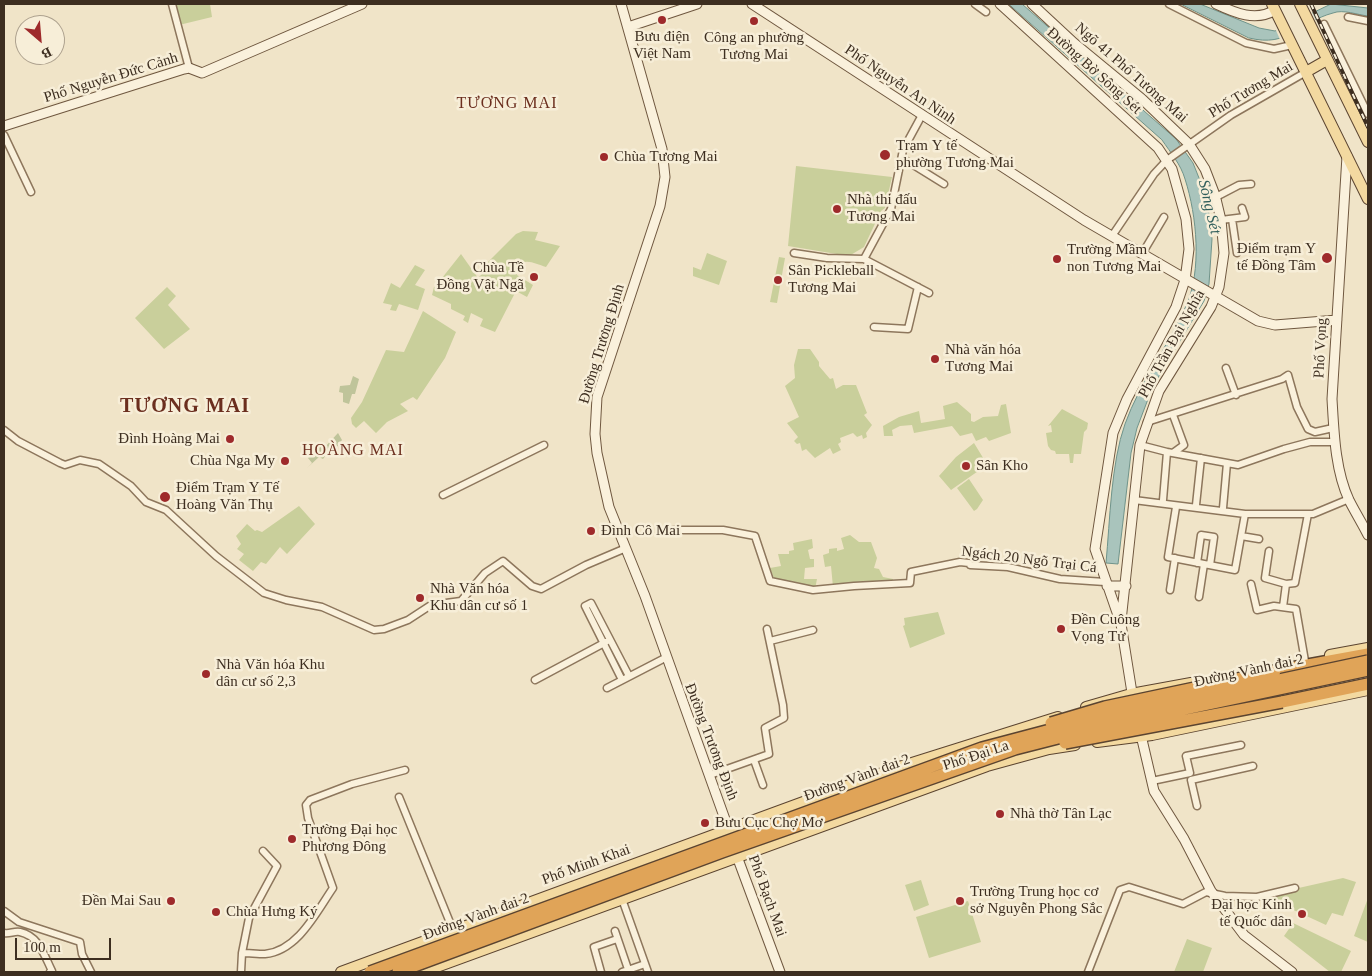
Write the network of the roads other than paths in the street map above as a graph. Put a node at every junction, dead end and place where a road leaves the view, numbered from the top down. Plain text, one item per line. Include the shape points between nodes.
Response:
1 (172, 4) edge
2 (362, 4) edge
3 (621, 4) edge
4 (697, 4) edge
5 (752, 4) edge
6 (975, 4) edge
7 (1000, 4) edge
8 (1032, 4) edge
9 (1169, 4) edge
10 (1216, 4) edge
11 (1274, 7) edge
12 (1302, 8) edge
13 (986, 12) dead end
14 (1348, 17) dead end
15 (1368, 21) edge
16 (1324, 24) dead end
17 (628, 27) junction
18 (1291, 42) junction
19 (1328, 60) junction
20 (189, 68) junction
21 (1306, 72) junction
22 (1368, 114) edge
23 (922, 115) junction
24 (4, 126) edge
25 (4, 135) edge
26 (1368, 142) edge
27 (1187, 145) junction
28 (1347, 156) junction
29 (902, 158) junction
30 (1169, 159) junction
31 (944, 184) dead end
32 (1251, 184) dead end
33 (31, 192) dead end
34 (1216, 196) junction
35 (1368, 199) edge
36 (1242, 208) dead end
37 (1164, 217) dead end
38 (1232, 219) junction
39 (1221, 220) junction
40 (1112, 236) junction
41 (794, 253) dead end
42 (1236, 253) dead end
43 (1142, 254) junction
44 (864, 259) junction
45 (1186, 281) junction
46 (918, 287) junction
47 (929, 293) dead end
48 (1213, 295) junction
49 (1337, 320) junction
50 (874, 327) dead end
51 (1226, 368) dead end
52 (1236, 395) junction
53 (1173, 415) junction
54 (1148, 422) junction
55 (1334, 428) junction
56 (4, 430) edge
57 (1335, 442) junction
58 (544, 445) dead end
59 (1140, 445) junction
60 (1170, 453) junction
61 (1201, 458) junction
62 (1227, 463) junction
63 (443, 495) dead end
64 (1349, 499) junction
65 (1134, 500) junction
66 (1163, 500) dead end
67 (1196, 505) dead end
68 (1176, 507) junction
69 (1223, 508) dead end
70 (1245, 514) junction
71 (1308, 514) junction
72 (673, 530) dead end
73 (1368, 535) edge
74 (1241, 536) junction
75 (1259, 539) dead end
76 (626, 548) junction
77 (1269, 551) dead end
78 (1175, 558) junction
79 (1197, 563) junction
80 (1207, 565) junction
81 (1106, 584) junction
82 (1251, 584) dead end
83 (1286, 584) junction
84 (1126, 586) junction
85 (1170, 590) dead end
86 (1199, 598) dead end
87 (1284, 607) junction
88 (1121, 624) junction
89 (767, 629) dead end
90 (813, 630) dead end
91 (607, 641) junction
92 (770, 641) junction
93 (1368, 648) edge
94 (1368, 654) edge
95 (665, 658) junction
96 (1368, 660) edge
97 (1305, 661) junction
98 (1368, 670) edge
99 (1230, 676) junction
100 (625, 678) junction
101 (1368, 679) edge
102 (535, 680) dead end
103 (1368, 684) edge
104 (607, 688) dead end
105 (1222, 688) junction
106 (1368, 690) edge
107 (1131, 694) junction
108 (1195, 694) junction
109 (1134, 707) junction
110 (1231, 707) junction
111 (1199, 714) junction
112 (1241, 717) junction
113 (1041, 722) junction
114 (1139, 726) junction
115 (1141, 737) junction
116 (1241, 745) dead end
117 (1056, 748) junction
118 (983, 754) junction
119 (754, 760) junction
120 (1254, 766) dead end
121 (405, 770) dead end
122 (710, 775) junction
123 (1190, 776) junction
124 (1152, 781) junction
125 (763, 784) dead end
126 (399, 796) dead end
127 (800, 802) junction
128 (1197, 806) dead end
129 (728, 829) junction
130 (811, 829) junction
131 (263, 851) dead end
132 (738, 857) junction
133 (1296, 888) dead end
134 (1212, 892) junction
135 (622, 899) junction
136 (4, 911) edge
137 (453, 930) junction
138 (615, 931) dead end
139 (4, 933) edge
140 (617, 939) junction
141 (242, 953) junction
142 (645, 964) junction
143 (367, 969) edge
144 (50, 972) edge
145 (91, 972) edge
146 (241, 972) edge
147 (341, 972) edge
148 (398, 972) edge
149 (423, 972) edge
150 (601, 972) edge
151 (626, 972) edge
152 (648, 972) edge
153 (780, 972) edge
154 (1088, 972) edge
155 (1292, 972) edge

1 - 20 street
2 - 20 street, Phố Nguyễn Đức Cảnh via 202,73
3 - 17 street, Đường Trương Định
4 - 17 street
5 - 23 street, Phố Nguyễn An Ninh
6 - 13 street
7 - 30 street, Đường Bờ Sông Sét
8 - 27 street, Ngõ 41 Phố Tương Mai
9 - 18 street via 1246,43 1274,49
10 - 11 street via 1260,17
11 - 18 main road
12 - 19 main road
14 - 15 street
16 - 22 street
17 - 76 street, Đường Trương Định via 662,146 665,177 660,206 629,306 616,336 596,409 597,453 609,507
18 - 21 main road
19 - 21 main road
19 - 26 main road
20 - 24 street, Phố Nguyễn Đức Cảnh
21 - 27 street, Phố Tương Mai
21 - 28 main road
23 - 29 street via 902,150
23 - 40 street, Phố Nguyễn An Ninh
25 - 33 street
27 - 30 street, Phố Tương Mai
27 - 34 street, Phố Trần Đại Nghĩa via 1205,169
28 - 35 main road
28 - 49 street, Phố Vọng
29 - 31 street
29 - 44 street via 891,209
30 - 40 street via 1154,174
30 - 45 street, Phố Trần Đại Nghĩa via 1186,219 1189,249
32 - 34 street via 1239,185
34 - 39 street, Phố Trần Đại Nghĩa
36 - 38 street via 1244,217
37 - 43 street
38 - 39 street
38 - 42 street
39 - 48 street, Phố Trần Đại Nghĩa via 1222,274
40 - 43 street, Phố Nguyễn An Ninh
41 - 44 street
43 - 45 street, Phố Nguyễn An Ninh
44 - 46 street
45 - 48 street, Phố Nguyễn An Ninh
45 - 81 street, Phố Trần Đại Nghĩa via 1113,434 1095,549
46 - 47 street
46 - 50 street via 908,329
48 - 49 street via 1258,321 1275,325
48 - 54 street, Phố Trần Đại Nghĩa via 1211,308 1159,391
49 - 55 street, Phố Vọng via 1332,400
51 - 52 street
52 - 53 street
52 - 55 street via 1288,375 1297,407 1308,429 1315,432
53 - 54 street
53 - 60 street via 1184,445
54 - 59 street, Phố Trần Đại Nghĩa
55 - 57 street, Phố Vọng
56 - 76 street via 18,441 65,465 80,460 99,464 131,486 146,502 166,510 216,556 264,592 322,607 374,630 408,620 431,605 461,601 485,573 503,561 532,586 541,588
57 - 62 street via 1310,442 1238,465
57 - 64 street, Phố Vọng
58 - 63 street
59 - 60 street
59 - 65 street, Phố Trần Đại Nghĩa
60 - 61 street
60 - 66 street
61 - 62 street
61 - 67 street
62 - 69 street
64 - 71 street
64 - 73 street, Phố Vọng
65 - 68 street
65 - 84 street, Phố Trần Đại Nghĩa
68 - 70 street
68 - 78 street via 1168,557
70 - 71 street
70 - 74 street
71 - 83 street via 1296,581
72 - 81 street, Ngách 20 Ngõ Trại Cá via 723,530 755,536 770,581 813,590 910,583 911,572 960,562
74 - 75 street
74 - 80 street via 1235,570
76 - 95 street, Đường Trương Định
77 - 83 street via 1265,578
78 - 79 street
78 - 85 street
79 - 80 street
79 - 80 street via 1201,535 1214,537
80 - 86 street
81 - 84 street
81 - 88 street, Phố Trần Đại Nghĩa
82 - 87 street via 1257,610
83 - 87 street
84 - 88 street, Phố Trần Đại Nghĩa
87 - 97 street via 1296,610
88 - 107 street, Phố Trần Đại Nghĩa
89 - 92 street
90 - 92 street
91 - 91 street via 591,604 585,606
91 - 100 street
91 - 102 street
92 - 119 street via 784,718 765,728 769,754
93 - 97 main road, Phố Đại La
94 - 118 highway, bridge via 1070,716
95 - 100 street
95 - 122 street, Đường Trương Định
96 - 105 main road, Phố Đại La
96 - 118 highway, Đường Vành đai 2, bridge via 1078,723
97 - 99 main road, Phố Đại La
98 - 118 highway, Đường Vành đai 2, bridge
99 - 105 main road
99 - 107 main road, Phố Đại La
100 - 104 street
101 - 110 main road, Phố Đại La
103 - 118 highway, bridge
105 - 108 main road, Phố Đại La
106 - 112 main road, Phố Đại La
107 - 109 street, Phố Trần Đại Nghĩa
107 - 113 main road, Phố Đại La
108 - 109 main road, Phố Đại La
108 - 111 main road
109 - 113 main road, Phố Đại La via 1094,716
109 - 114 street, Phố Trần Đại Nghĩa
110 - 111 main road, Phố Đại La
110 - 112 main road
111 - 114 main road, Phố Đại La
112 - 115 main road, Phố Đại La
113 - 127 main road, Phố Đại La
114 - 115 street, Phố Trần Đại Nghĩa
114 - 117 main road, Phố Đại La via 1095,735
115 - 117 main road, Phố Đại La
115 - 124 street, Phố Trần Đại Nghĩa
116 - 123 street via 1186,756
117 - 130 main road, Phố Đại La via 987,766
118 - 143 highway, Đường Vành đai 2, bridge
118 - 148 highway, Đường Vành đai 2, bridge
119 - 122 street
119 - 125 street
120 - 123 street
121 - 141 street via 352,784 310,800 306,805 308,818 333,888 304,930 287,945 266,954
122 - 129 street, Đường Trương Định
123 - 124 street
123 - 128 street
124 - 134 street, Phố Trần Đại Nghĩa via 1154,791
126 - 137 street
127 - 129 main road, Phố Đại La
127 - 130 main road
129 - 132 street, Phố Bạch Mai
129 - 137 main road, Phố Minh Khai
130 - 132 main road, Phố Đại La
131 - 141 street via 277,866 248,918
132 - 135 main road
132 - 153 street, Phố Bạch Mai
133 - 134 street via 1257,897 1222,896
134 - 154 street via 1200,894 1183,904 1129,886 1120,890
134 - 155 street, Phố Trần Đại Nghĩa via 1244,934
135 - 142 street
135 - 149 main road
136 - 145 street via 19,922 80,942
137 - 143 main road, Phố Minh Khai
138 - 140 street
139 - 144 street via 16,931 32,936
140 - 150 street via 594,947
140 - 151 street
141 - 146 street
142 - 151 street
142 - 152 street
143 - 147 main road, Phố Minh Khai

